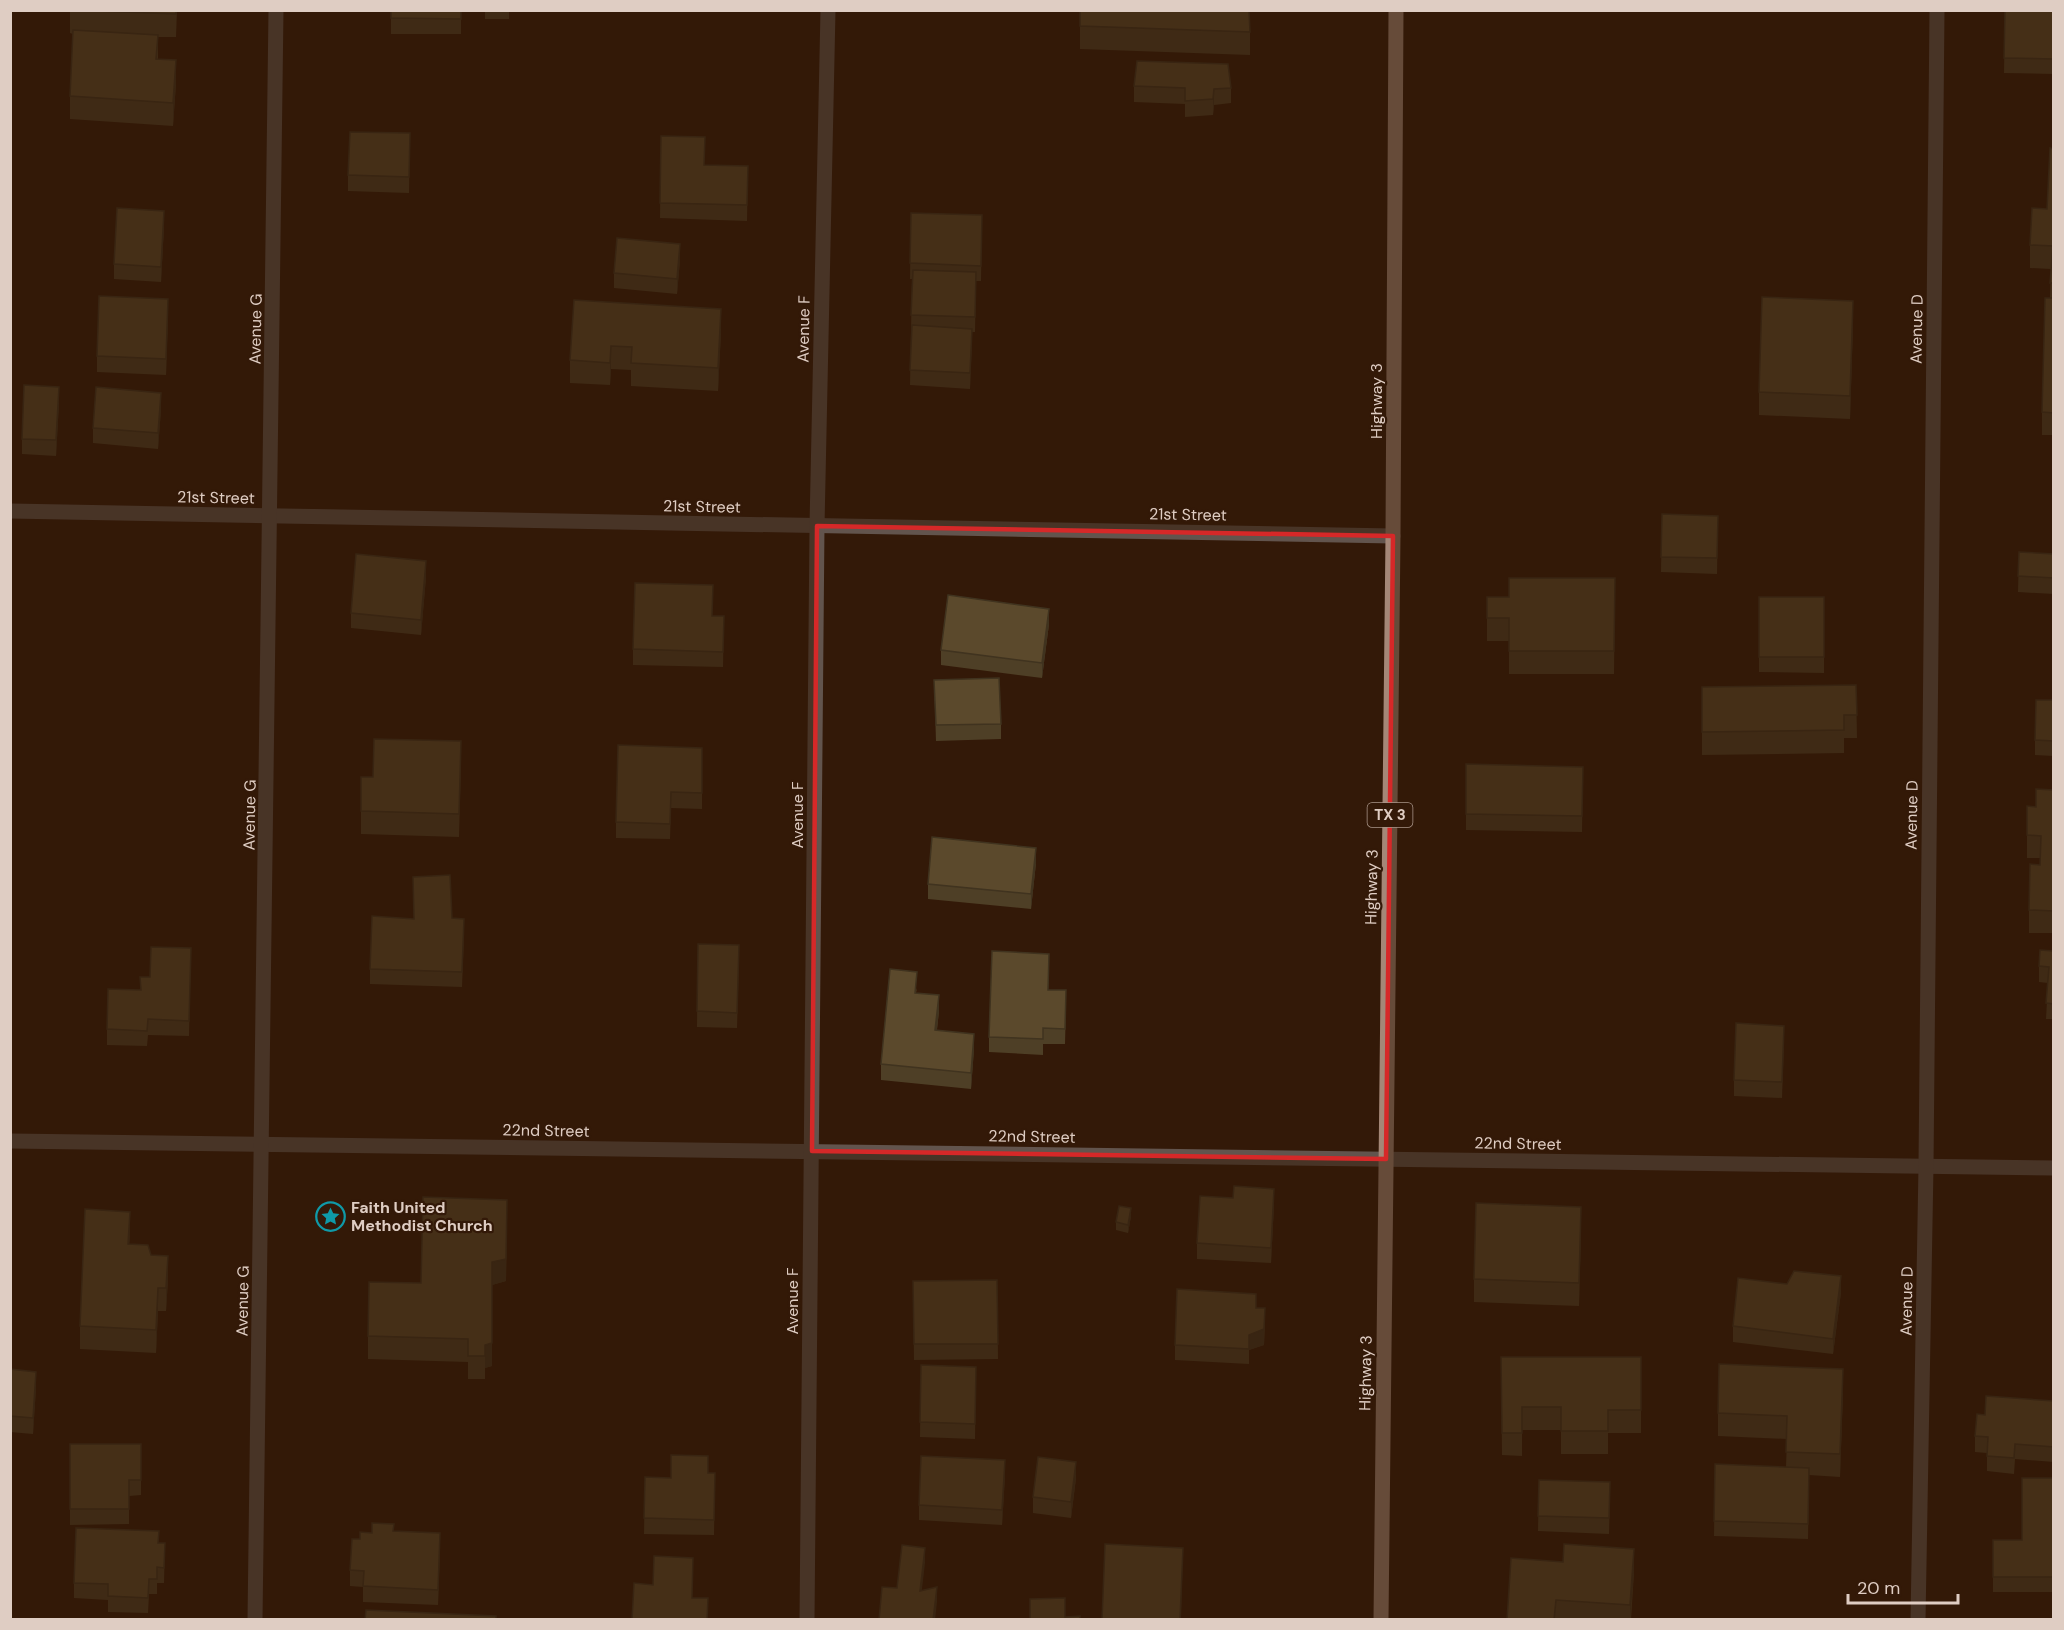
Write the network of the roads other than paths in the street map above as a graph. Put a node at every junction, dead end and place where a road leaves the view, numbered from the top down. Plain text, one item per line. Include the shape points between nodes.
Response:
1 (276, 10) edge
2 (828, 10) edge
3 (1396, 10) edge
4 (1936, 10) edge
5 (10, 512) edge
6 (271, 517) junction
7 (817, 526) junction
8 (1393, 536) junction
9 (10, 1141) edge
10 (262, 1144) junction
11 (812, 1151) junction
12 (1386, 1159) junction
13 (1926, 1166) junction
14 (2054, 1168) edge
15 (255, 1620) edge
16 (807, 1620) edge
17 (1381, 1620) edge
18 (1918, 1620) edge

1 - 6 street, Avenue G
2 - 7 street, Avenue F
3 - 8 main road, Highway 3 / TX 3
4 - 13 street, Avenue D
5 - 6 street, 21st Street
6 - 7 street, 21st Street
6 - 10 street, Avenue G
7 - 8 street, 21st Street
7 - 11 street, Avenue F
8 - 12 main road, Highway 3 / TX 3
9 - 10 street, 22nd Street
10 - 11 street, 22nd Street
10 - 15 street, Avenue G
11 - 12 street, 22nd Street
11 - 16 street, Avenue F
12 - 13 street, 22nd Street
12 - 17 main road, Highway 3 / TX 3
13 - 14 street, 22nd Street
13 - 18 street, Avenue D

